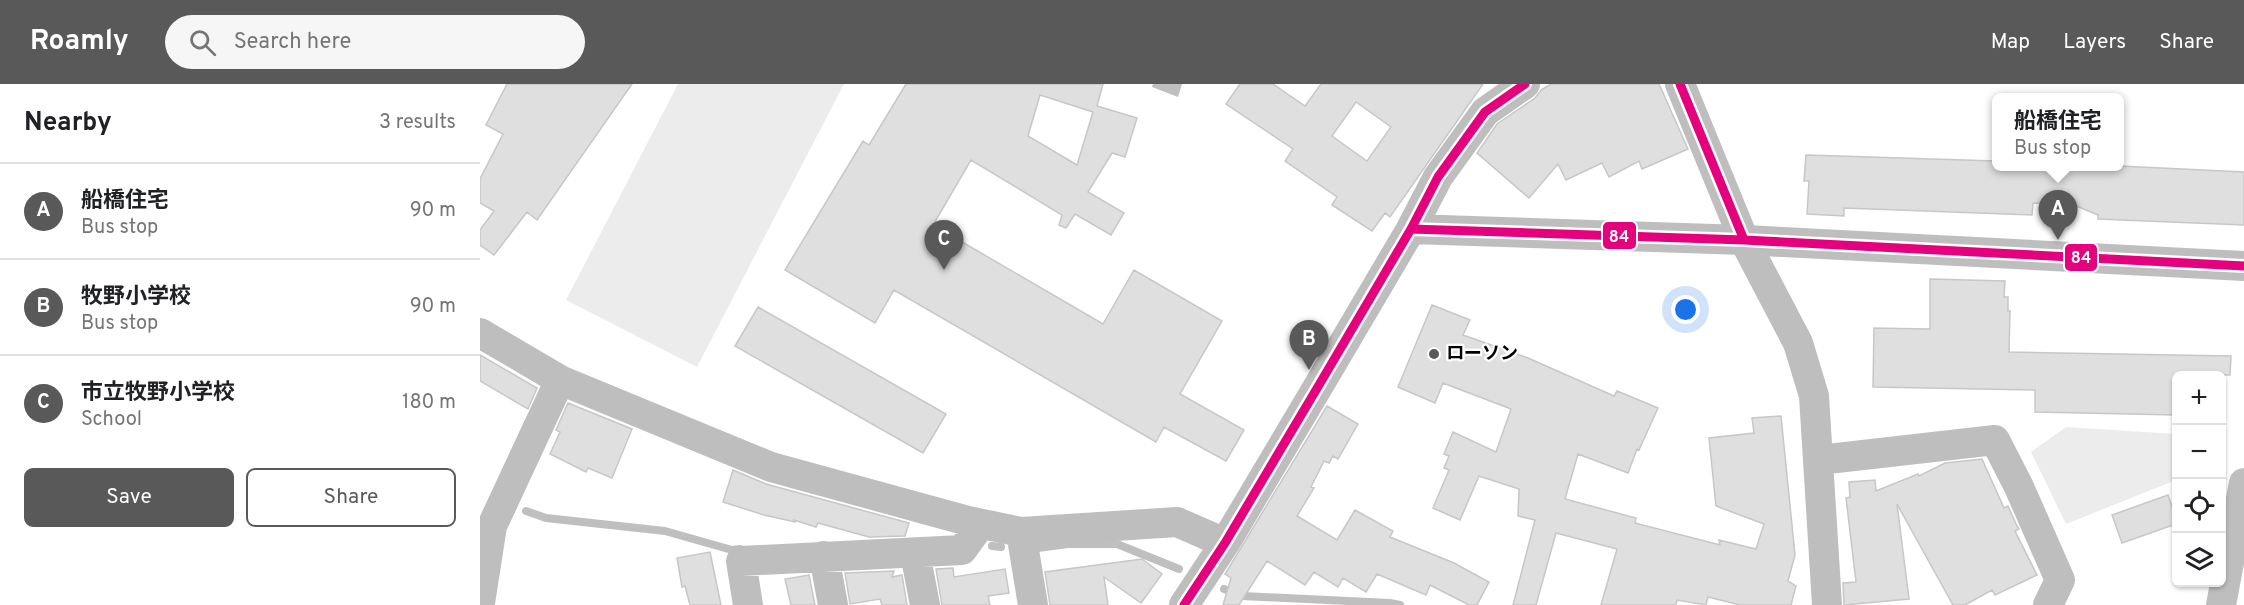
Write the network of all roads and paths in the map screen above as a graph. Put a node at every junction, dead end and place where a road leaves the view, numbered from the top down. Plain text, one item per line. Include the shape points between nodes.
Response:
1 (1525, 84) edge
2 (1680, 84) edge
3 (1411, 229) junction
4 (1744, 240) junction
5 (2244, 266) edge
6 (480, 333) edge
7 (560, 380) junction
8 (1819, 460) junction
9 (2244, 483) edge
10 (981, 524) junction
11 (1021, 532) junction
12 (1225, 543) junction
13 (915, 553) junction
14 (824, 556) junction
15 (480, 603) edge
16 (748, 605) edge
17 (833, 605) edge
18 (925, 605) edge
19 (1032, 605) edge
20 (1184, 605) edge
21 (1827, 605) edge
22 (2048, 605) edge
23 (2222, 605) edge

1 - 3 street via 1485,112 1438,177
2 - 4 street
3 - 4 street
3 - 12 street
4 - 5 street
4 - 8 street via 1798,343 1814,396
6 - 7 street
7 - 10 street via 771,467
7 - 15 street via 492,526
8 - 21 street
8 - 22 street via 1995,440 2060,580
9 - 23 street
10 - 11 street
10 - 13 street via 962,550
11 - 12 street via 1177,522
11 - 19 street
12 - 20 street
13 - 14 street
13 - 18 street
14 - 16 street via 741,561
14 - 17 street

